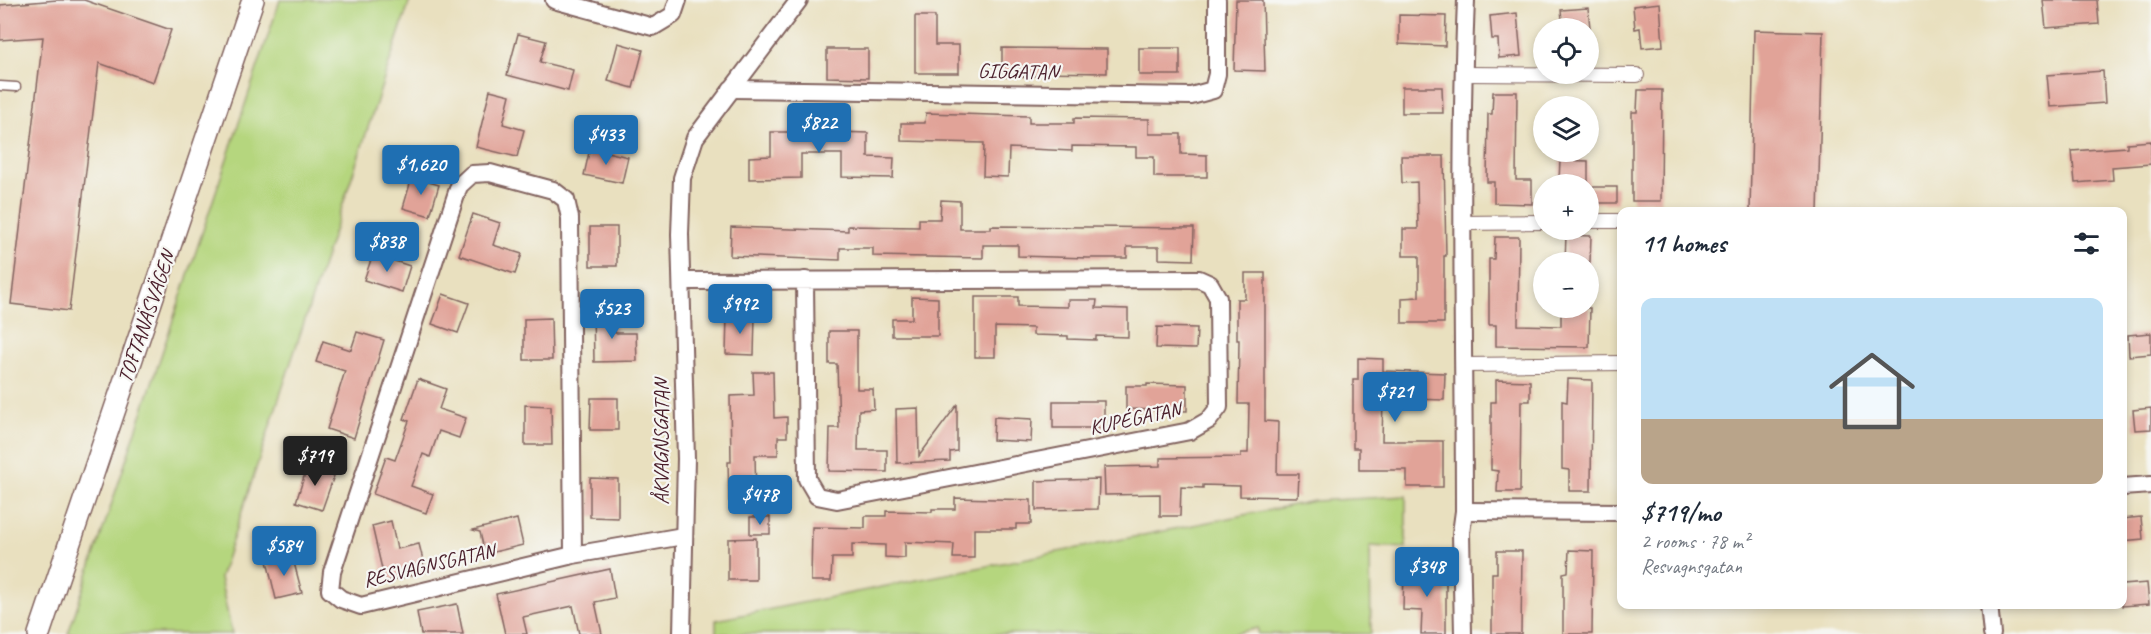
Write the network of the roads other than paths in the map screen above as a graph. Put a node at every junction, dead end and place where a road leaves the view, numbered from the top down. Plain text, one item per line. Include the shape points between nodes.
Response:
1 (253, 0) edge
2 (554, 0) edge
3 (678, 0) edge
4 (799, 0) edge
5 (1217, 0) edge
6 (1466, 0) edge
7 (1463, 74) junction
8 (1637, 75) dead end
9 (0, 86) edge
10 (16, 87) dead end
11 (731, 89) junction
12 (1599, 221) edge
13 (1617, 221) edge
14 (1533, 222) edge
15 (1462, 223) junction
16 (806, 280) junction
17 (682, 281) junction
18 (1617, 363) edge
19 (1464, 364) junction
20 (2151, 485) edge
21 (2127, 487) edge
22 (1464, 511) junction
23 (1617, 512) edge
24 (684, 536) junction
25 (573, 555) junction
26 (1990, 609) edge
27 (39, 634) edge
28 (682, 634) edge
29 (1463, 634) edge
30 (1992, 634) edge

1 - 27 street, TOFTANÄSVÄGEN
2 - 3 street via 653,27 673,15
4 - 11 street, ÅKVAGNSGATAN
5 - 11 street, GIGGATAN via 1217,74 1213,90 1191,96
6 - 7 street
7 - 8 street
7 - 15 street
9 - 10 lane
11 - 17 street, ÅKVAGNSGATAN via 695,138 682,178
12 - 13 street
14 - 15 street
15 - 19 street
16 - 16 street, KUPÉGATAN via 1199,279 1210,284 1218,298 1219,407 1209,420 1190,431 837,500 818,496 807,479
16 - 17 street, KUPÉGATAN
17 - 24 street, ÅKVAGNSGATAN
18 - 19 street
19 - 22 street
20 - 21 street
22 - 23 street
22 - 29 street
24 - 25 street, RESVAGNSGATAN
24 - 28 street, ÅKVAGNSGATAN
25 - 25 street, RESVAGNSGATAN via 361,606 330,590 332,572 459,186 472,174 490,173 553,190 566,200 570,218
26 - 30 street

